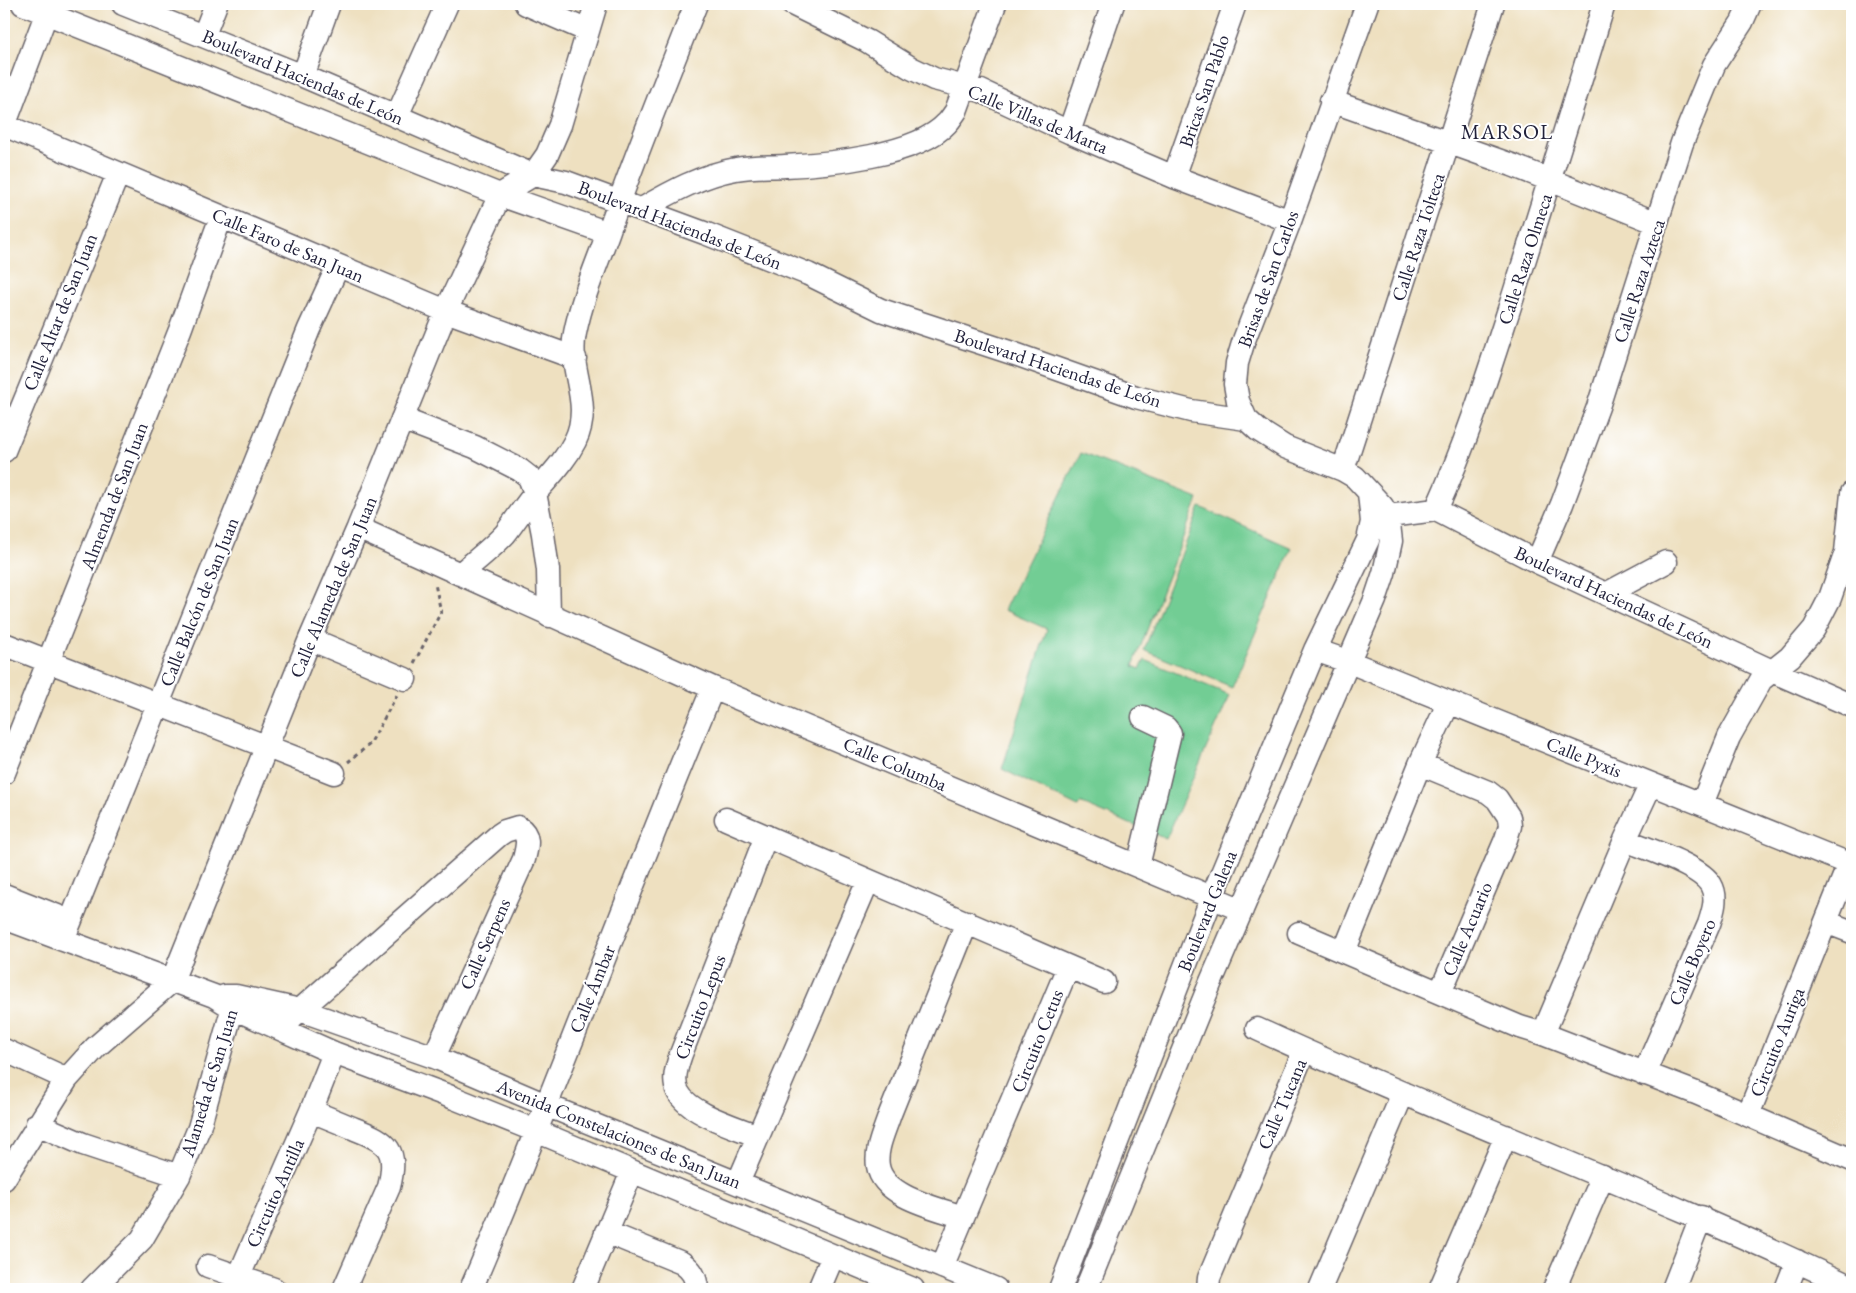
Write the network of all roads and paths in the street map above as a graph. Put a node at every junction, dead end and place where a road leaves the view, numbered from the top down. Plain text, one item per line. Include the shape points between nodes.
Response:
1 (23, 4) edge
2 (122, 4) edge
3 (216, 4) edge
4 (329, 4) edge
5 (447, 4) edge
6 (526, 4) edge
7 (596, 4) edge
8 (696, 4) edge
9 (792, 4) edge
10 (995, 4) edge
11 (1113, 4) edge
12 (1234, 4) edge
13 (1367, 4) edge
14 (1493, 4) edge
15 (1604, 4) edge
16 (1750, 4) edge
17 (49, 9) edge
18 (588, 31) junction
19 (204, 35) junction
20 (304, 76) junction
21 (966, 86) junction
22 (1332, 101) junction
23 (397, 116) junction
24 (4, 126) edge
25 (1069, 132) junction
26 (1449, 142) junction
27 (118, 174) junction
28 (533, 174) junction
29 (1174, 177) junction
30 (1551, 179) junction
31 (500, 195) junction
32 (618, 201) junction
33 (642, 209) junction
34 (221, 217) junction
35 (1290, 222) junction
36 (1657, 223) junction
37 (608, 233) junction
38 (338, 266) junction
39 (446, 311) junction
40 (574, 358) junction
41 (402, 419) junction
42 (1246, 419) junction
43 (4, 451) edge
44 (1343, 470) junction
45 (535, 493) junction
46 (1852, 493) edge
47 (1436, 510) junction
48 (1376, 524) junction
49 (358, 528) junction
50 (1391, 541) joint
51 (1538, 562) junction
52 (1666, 562) dead end
53 (460, 574) junction
54 (1606, 594) junction
55 (549, 616) junction
56 (310, 639) junction
57 (4, 644) edge
58 (1315, 650) junction
59 (1347, 661) junction
60 (49, 663) junction
61 (1772, 671) junction
62 (405, 679) dead end
63 (713, 688) junction
64 (1449, 702) junction
65 (158, 705) junction
66 (1852, 706) edge
67 (1143, 717) dead end
68 (267, 746) junction
69 (1420, 764) junction
70 (4, 773) edge
71 (334, 773) dead end
72 (1651, 784) junction
73 (1702, 804) junction
74 (726, 819) dead end
75 (766, 836) junction
76 (1625, 840) junction
77 (1850, 865) edge
78 (1138, 866) junction
79 (868, 881) junction
80 (4, 896) edge
81 (1212, 897) junction
82 (1242, 910) junction
83 (4, 918) edge
84 (967, 922) junction
85 (1826, 922) junction
86 (66, 931) junction
87 (1852, 932) edge
88 (1298, 933) dead end
89 (1344, 952) junction
90 (1068, 967) junction
91 (172, 981) junction
92 (1104, 982) dead end
93 (1440, 993) junction
94 (235, 1002) junction
95 (300, 1010) junction
96 (280, 1028) junction
97 (1257, 1029) dead end
98 (1543, 1034) junction
99 (4, 1050) edge
100 (1304, 1051) junction
101 (334, 1053) junction
102 (434, 1057) junction
103 (1644, 1074) junction
104 (67, 1079) junction
105 (1403, 1093) junction
106 (546, 1105) junction
107 (311, 1111) junction
108 (1748, 1115) junction
109 (38, 1124) junction
110 (536, 1131) junction
111 (758, 1136) junction
112 (1506, 1136) junction
113 (1851, 1155) edge
114 (632, 1172) junction
115 (179, 1176) junction
116 (1603, 1176) junction
117 (4, 1179) edge
118 (738, 1183) junction
119 (963, 1217) junction
120 (1701, 1217) junction
121 (606, 1232) junction
122 (833, 1256) junction
123 (1797, 1261) junction
124 (208, 1266) dead end
125 (942, 1267) junction
126 (238, 1276) junction
127 (1841, 1282) dead end
128 (92, 1289) edge
129 (274, 1289) edge
130 (344, 1289) edge
131 (471, 1289) edge
132 (583, 1289) edge
133 (697, 1289) edge
134 (819, 1289) edge
135 (913, 1289) edge
136 (996, 1289) edge
137 (1060, 1289) edge
138 (1086, 1289) edge
139 (1208, 1289) edge
140 (1320, 1289) edge
141 (1440, 1289) edge
142 (1554, 1289) edge
143 (1673, 1289) edge
144 (1786, 1289) edge

1 - 17 street, Boulevard Haciendas de León
2 - 19 street, Boulevard Haciendas de León
3 - 19 street
4 - 20 street
5 - 23 street
6 - 18 street
7 - 18 street
8 - 32 street
9 - 21 street, Calle Villas de Marta via 934,79
10 - 21 street
11 - 25 street
12 - 29 street, Bricas San Pablo
13 - 22 street, Brisas de San Carlos
14 - 26 street, Calle Raza Tolteca
15 - 30 street, Calle Raza Olmeca
16 - 36 street, Calle Raza Azteca via 1703,89
17 - 24 street
17 - 31 street, Boulevard Haciendas de León
18 - 28 street via 560,125 547,155
19 - 20 street, Boulevard Haciendas de León
20 - 23 street, Boulevard Haciendas de León
21 - 25 street, Calle Villas de Marta
21 - 33 street via 956,111 946,124 904,147 854,159 736,169 682,186
22 - 26 street
22 - 35 street, Brisas de San Carlos
23 - 28 street, Boulevard Haciendas de León
24 - 27 street, Calle Faro de San Juan
25 - 29 street, Calle Villas de Marta
26 - 30 street
26 - 44 street, Calle Raza Tolteca
27 - 34 street, Calle Faro de San Juan
27 - 43 street, Calle Altar de San Juan
28 - 31 street
28 - 32 street, Boulevard Haciendas de León
29 - 35 street, Calle Villas de Marta
30 - 36 street
30 - 47 street, Calle Raza Olmeca via 1490,369 1454,471
31 - 37 street, Boulevard Haciendas de León
31 - 39 street, Calle Alameda de San Juan
32 - 33 street, Boulevard Haciendas de León
32 - 37 street
33 - 42 street, Boulevard Haciendas de León via 808,274 881,310 1136,397 1191,411
34 - 38 street, Calle Faro de San Juan
34 - 60 street, Almenda de San Juan
35 - 42 street, Brisas de San Carlos via 1237,363 1235,384
36 - 51 street, Calle Raza Azteca via 1598,406
37 - 40 street via 590,276 574,335
38 - 39 street, Calle Faro de San Juan
38 - 65 street, Calle Balcón de San Juan via 309,329
39 - 40 street, Calle Faro de San Juan
39 - 41 street, Calle Alameda de San Juan
40 - 45 street via 583,418 576,440 561,465
41 - 45 street via 520,470 529,477
41 - 49 street, Calle Alameda de San Juan
42 - 44 street, Brisas de San Carlos via 1268,438 1285,447
44 - 48 street, Brisas de San Carlos via 1369,492
45 - 53 street via 503,536
45 - 55 street via 548,570
46 - 61 street via 1846,552 1830,598 1814,629 1790,657
47 - 48 street
47 - 51 street, Boulevard Haciendas de León
48 - 50 street, Brisas de San Carlos
48 - 58 street, Boulevard Galena
49 - 53 street, Calle Columba
49 - 56 street, Calle Alameda de San Juan
50 - 59 street, Boulevard Galena via 1375,600
51 - 54 street, Boulevard Haciendas de León
52 - 54 street
53 - 55 street, Calle Columba
54 - 61 street, Boulevard Haciendas de León
55 - 63 street, Calle Columba
56 - 62 street
56 - 68 street, Calle Alameda de San Juan
57 - 60 street
58 - 59 street, Calle Pyxis
58 - 81 street, Boulevard Galena
59 - 64 street, Calle Pyxis
59 - 82 street, Boulevard Galena
60 - 65 street
60 - 70 street, Almenda de San Juan
61 - 66 street, Boulevard Haciendas de León
61 - 73 street via 1761,680 1742,712
63 - 78 street, Calle Columba
63 - 106 street, Calle Ámbar
64 - 69 street
64 - 72 street, Calle Pyxis
65 - 68 street
65 - 86 street, Calle Balcón de San Juan
67 - 78 street via 1170,733
68 - 71 street
68 - 91 street, Calle Alameda de San Juan
69 - 89 street
69 - 93 street, Calle Acuario via 1488,792 1504,808 1510,826
72 - 73 street, Calle Pyxis
72 - 76 street
73 - 77 street, Calle Pyxis
74 - 75 street, Circuito Cetus
75 - 79 street, Circuito Cetus
75 - 111 street, Circuito Lepus via 675,1074 677,1091 686,1103
76 - 98 street
76 - 103 street, Calle Boyero via 1705,876 1714,896 1709,924
77 - 85 street, Circuito Auriga
78 - 81 street, Calle Columba
79 - 84 street, Circuito Cetus
79 - 111 street
80 - 86 street
81 - 82 street, Calle Columba
81 - 137 street, Boulevard Galena
82 - 138 street, Boulevard Galena
83 - 86 street
84 - 90 street, Circuito Cetus
84 - 119 street via 890,1114 879,1145 877,1165 881,1177 893,1190
85 - 87 street
85 - 108 street, Circuito Auriga
86 - 91 street
88 - 89 street, Calle Acuario
89 - 93 street, Calle Acuario
90 - 92 street
90 - 119 street, Circuito Cetus
91 - 94 street
91 - 104 street via 96,1047
93 - 98 street
94 - 95 street, Avenida Constelaciones de San Juan
94 - 96 street, Avenida Constelaciones de San Juan
94 - 115 street, Alameda de San Juan via 199,1128
95 - 96 street
95 - 102 street, Avenida Constelaciones de San Juan
95 - 102 street, Calle Serpens via 505,830 518,828 527,837 524,859
96 - 101 street, Avenida Constelaciones de San Juan
97 - 100 street
98 - 103 street
99 - 104 street
100 - 105 street, Calle Tucana
100 - 139 street, Calle Tucana via 1209,1278
101 - 107 street, Circuito Antilla
101 - 110 street, Avenida Constelaciones de San Juan
102 - 106 street, Avenida Constelaciones de San Juan
103 - 108 street
104 - 109 street
105 - 112 street, Calle Tucana
105 - 140 street
106 - 110 street, Calle Ámbar
106 - 118 street, Avenida Constelaciones de San Juan
107 - 126 street, Circuito Antilla
107 - 130 street via 379,1138 388,1148 392,1161 389,1187
108 - 113 street, Circuito Auriga
109 - 115 street via 83,1144
109 - 117 street
110 - 114 street, Avenida Constelaciones de San Juan
110 - 131 street, Calle Ámbar
111 - 118 street
112 - 116 street, Calle Tucana
112 - 141 street
114 - 121 street
114 - 122 street, Avenida Constelaciones de San Juan
115 - 128 street, Alameda de San Juan via 142,1240
116 - 120 street, Calle Tucana
116 - 142 street
118 - 125 street, Avenida Constelaciones de San Juan
119 - 125 street, Circuito Cetus
120 - 123 street, Calle Tucana
120 - 143 street
121 - 132 street
121 - 133 street via 682,1263 696,1278
122 - 134 street
122 - 135 street, Avenida Constelaciones de San Juan
123 - 127 street, Calle Tucana
123 - 144 street
124 - 126 street
125 - 136 street, Avenida Constelaciones de San Juan
126 - 129 street

